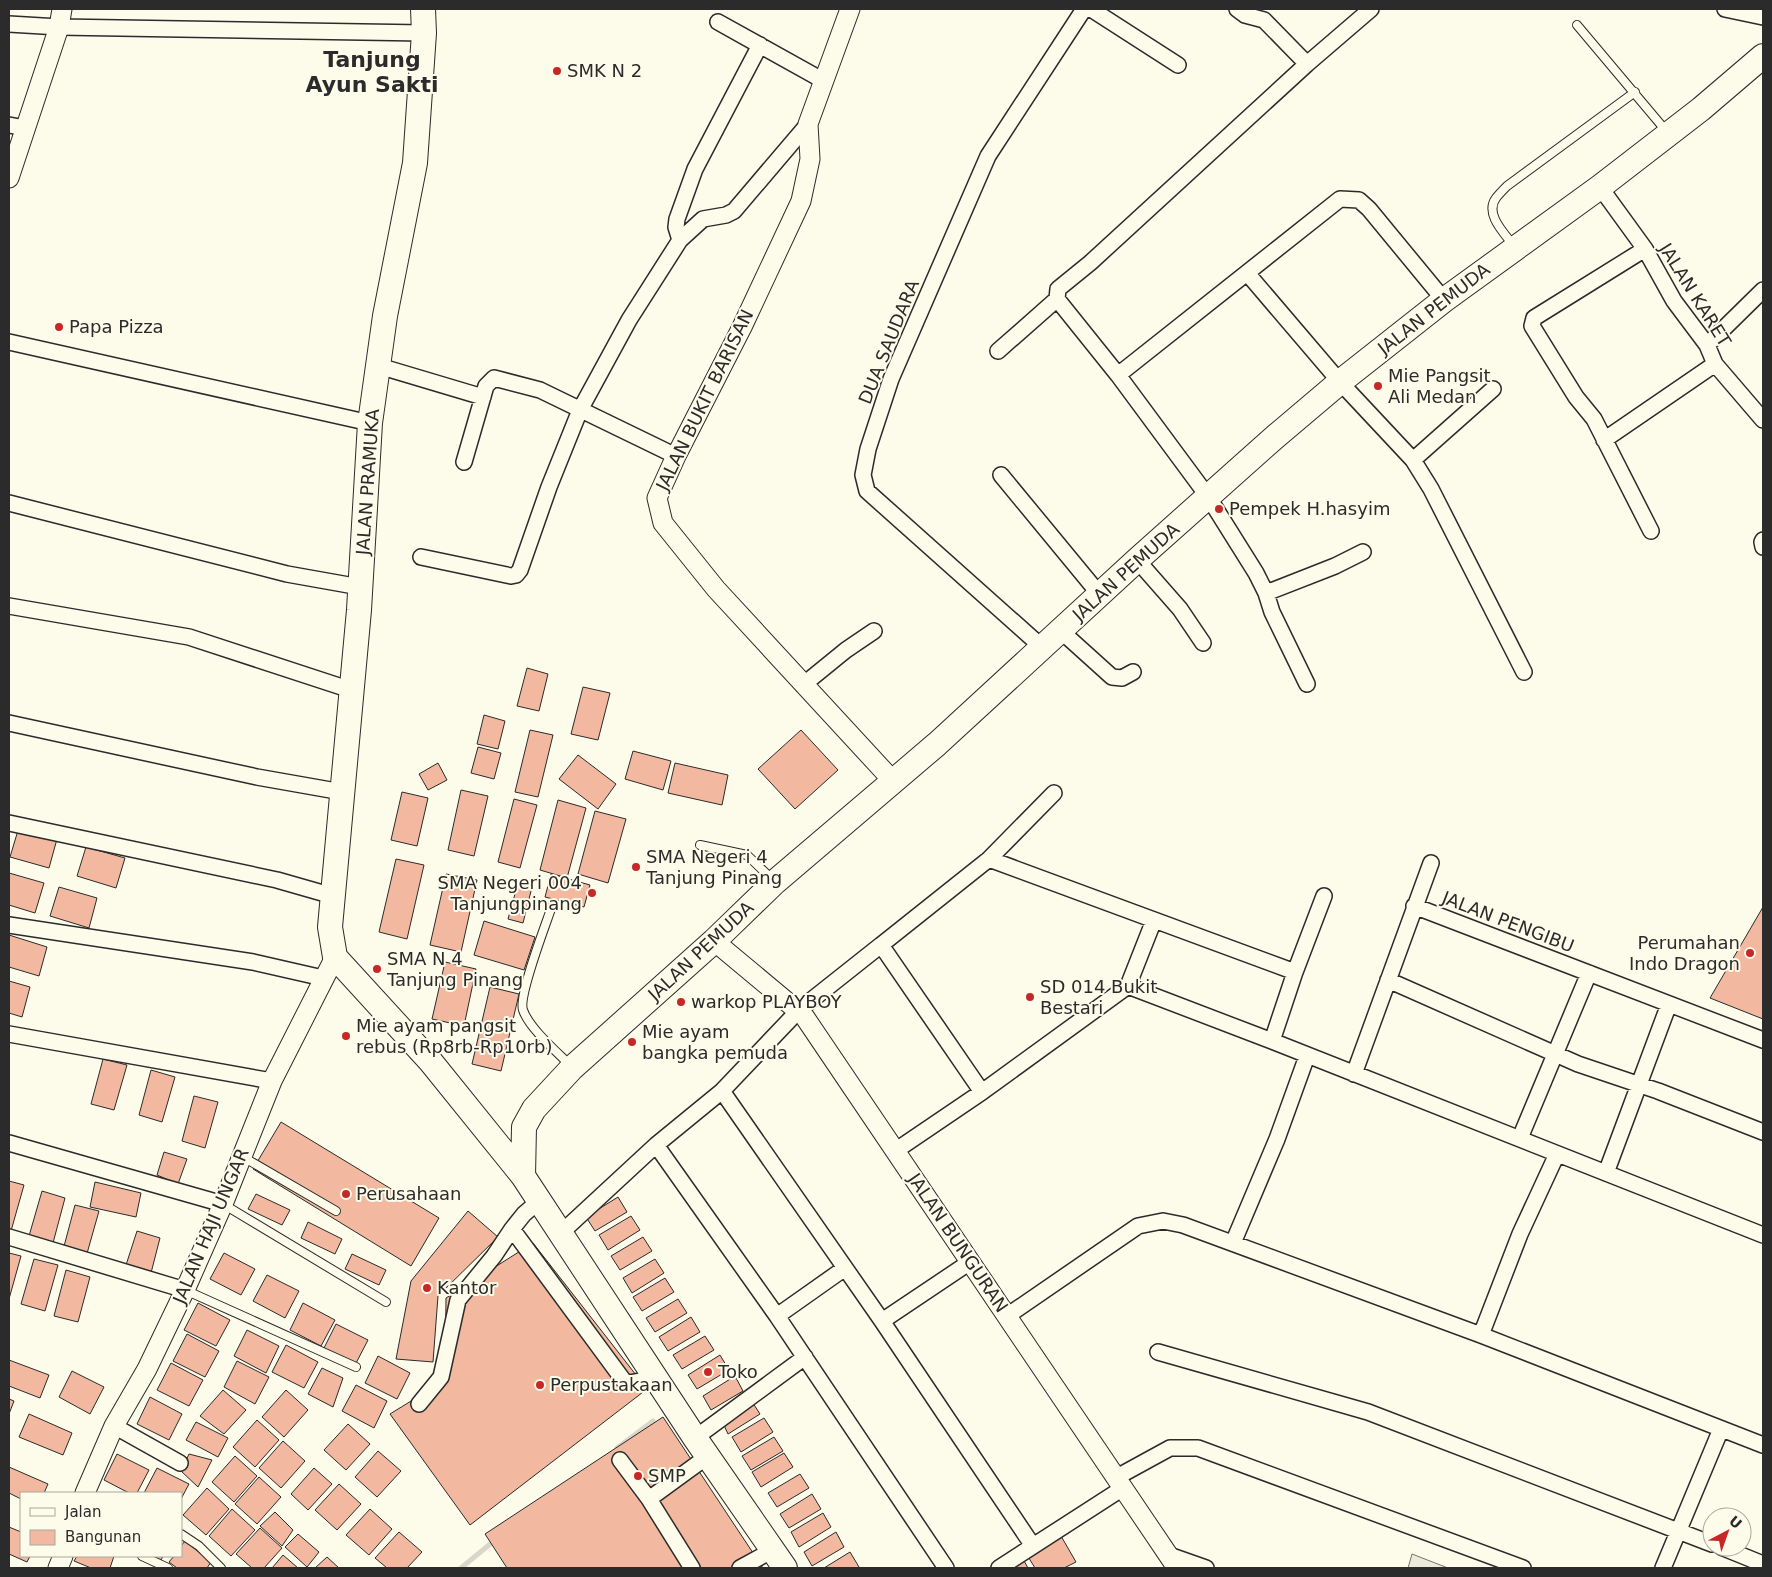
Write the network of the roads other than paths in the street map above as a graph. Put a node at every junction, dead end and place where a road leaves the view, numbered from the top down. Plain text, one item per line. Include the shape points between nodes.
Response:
1 (423, 9) edge
2 (850, 9) edge
3 (1084, 9) edge
4 (1090, 9) edge
5 (1237, 9) edge
6 (1371, 9) edge
7 (1725, 9) edge
8 (1763, 17) edge
9 (60, 18) edge
10 (718, 22) dead end
11 (9, 24) edge
12 (1577, 25) dead end
13 (424, 33) junction
14 (760, 45) junction
15 (1763, 56) edge
16 (1307, 64) junction
17 (1178, 65) dead end
18 (824, 80) junction
19 (1634, 92) junction
20 (808, 124) junction
21 (17, 127) edge
22 (1668, 133) junction
23 (9, 178) edge
24 (1600, 187) junction
25 (680, 240) junction
26 (1515, 247) junction
27 (1645, 249) junction
28 (1247, 273) junction
29 (1763, 292) edge
30 (1056, 299) junction
31 (1444, 300) junction
32 (9, 342) edge
33 (1707, 345) junction
34 (998, 351) dead end
35 (1716, 364) junction
36 (379, 366) junction
37 (1118, 374) junction
38 (1340, 382) junction
39 (1493, 389) dead end
40 (483, 397) junction
41 (580, 410) junction
42 (1763, 420) edge
43 (370, 423) junction
44 (1604, 440) junction
45 (676, 456) junction
46 (1413, 460) junction
47 (464, 462) dead end
48 (1001, 475) dead end
49 (1208, 498) junction
50 (9, 503) edge
51 (1651, 531) dead end
52 (1763, 540) edge
53 (1763, 547) edge
54 (1363, 552) dead end
55 (421, 558) dead end
56 (1137, 560) junction
57 (360, 587) junction
58 (1266, 593) junction
59 (1100, 595) junction
60 (9, 606) edge
61 (874, 631) dead end
62 (1061, 631) junction
63 (1203, 643) dead end
64 (1043, 648) junction
65 (1133, 672) dead end
66 (1524, 672) dead end
67 (1307, 684) dead end
68 (803, 685) junction
69 (351, 690) junction
70 (9, 722) edge
71 (893, 781) junction
72 (342, 792) junction
73 (1054, 793) dead end
74 (9, 823) edge
75 (700, 845) dead end
76 (989, 859) junction
77 (1431, 863) dead end
78 (775, 882) junction
79 (333, 896) junction
80 (1324, 896) dead end
81 (552, 906) dead end
82 (1414, 906) junction
83 (1154, 920) junction
84 (9, 926) edge
85 (714, 941) junction
86 (881, 945) junction
87 (334, 957) junction
88 (1295, 972) junction
89 (1589, 974) junction
90 (323, 978) junction
91 (1388, 980) junction
92 (1128, 986) junction
93 (1669, 1004) junction
94 (799, 1010) junction
95 (9, 1034) edge
96 (1763, 1040) edge
97 (1272, 1041) junction
98 (1556, 1055) junction
99 (1307, 1056) junction
100 (572, 1068) junction
101 (1354, 1074) junction
102 (272, 1081) junction
103 (1640, 1086) junction
104 (722, 1091) junction
105 (982, 1092) junction
106 (524, 1128) junction
107 (1763, 1132) edge
108 (492, 1138) junction
109 (1520, 1138) junction
110 (9, 1143) edge
111 (656, 1145) junction
112 (895, 1151) junction
113 (1556, 1154) junction
114 (241, 1156) junction
115 (1606, 1173) junction
116 (523, 1176) junction
117 (540, 1201) junction
118 (223, 1204) junction
119 (336, 1211) dead end
120 (512, 1229) junction
121 (562, 1232) junction
122 (1763, 1235) edge
123 (9, 1237) edge
124 (1233, 1243) junction
125 (970, 1262) junction
126 (845, 1268) junction
127 (185, 1290) junction
128 (386, 1302) dead end
129 (778, 1316) junction
130 (1006, 1316) junction
131 (882, 1320) junction
132 (1481, 1335) junction
133 (1158, 1352) dead end
134 (805, 1357) junction
135 (356, 1367) dead end
136 (656, 1378) junction
137 (419, 1404) dead end
138 (114, 1426) junction
139 (1722, 1429) junction
140 (1763, 1445) edge
141 (702, 1447) junction
142 (620, 1460) dead end
143 (180, 1463) dead end
144 (1120, 1483) junction
145 (85, 1492) edge
146 (649, 1499) junction
147 (1678, 1530) junction
148 (182, 1535) edge
149 (1702, 1540) edge
150 (1033, 1546) junction
151 (144, 1557) edge
152 (1746, 1557) edge
153 (779, 1559) edge
154 (1173, 1562) edge
155 (1763, 1564) edge
156 (168, 1568) edge
157 (221, 1568) edge
158 (692, 1568) edge
159 (740, 1568) edge
160 (946, 1568) edge
161 (999, 1568) edge
162 (1206, 1568) edge
163 (1523, 1568) edge
164 (1663, 1568) edge

1 - 13 main road, JALAN PRAMUKA
2 - 18 street, JALAN BUKIT BARISAN
3 - 64 street, DUA SAUDARA via 988,156 891,379 863,475 867,490
4 - 17 street
5 - 16 street via 1245,16 1264,20
6 - 16 street
7 - 8 street
9 - 11 street
9 - 13 street
9 - 21 street
10 - 14 street
12 - 19 lane
13 - 36 main road, JALAN PRAMUKA via 415,163 385,316
14 - 18 street
14 - 25 street via 695,169 677,219
15 - 22 main road, JALAN PEMUDA
16 - 30 street via 1058,289
18 - 20 street, JALAN BUKIT BARISAN
19 - 22 lane
19 - 26 lane via 1495,198 1492,206 1494,218
20 - 25 street via 734,211 703,220
20 - 45 street, JALAN BUKIT BARISAN via 810,159 801,202
21 - 23 street
22 - 24 main road, JALAN PEMUDA
24 - 26 main road, JALAN PEMUDA
24 - 27 street, JALAN KARET
25 - 41 street via 628,320
26 - 31 main road, JALAN PEMUDA
27 - 33 street, JALAN KARET via 1674,301
27 - 44 street via 1534,318 1532,326 1576,397 1594,419
28 - 31 street via 1340,199 1359,200
28 - 37 street
28 - 38 street
29 - 33 street
30 - 34 street
30 - 37 street
31 - 38 main road, JALAN PEMUDA
32 - 43 street
33 - 35 street, JALAN KARET
35 - 42 street, JALAN KARET
35 - 44 street
36 - 40 street
36 - 43 main road, JALAN PRAMUKA
37 - 49 street
38 - 46 street
38 - 49 main road, JALAN PEMUDA
39 - 46 street
40 - 41 street via 486,386 494,378 540,390
40 - 47 street
41 - 45 street
41 - 55 street via 516,575
43 - 57 main road, JALAN PRAMUKA
44 - 51 street
45 - 68 street, JALAN BUKIT BARISAN via 657,498 663,523 716,589
46 - 66 street
48 - 59 street
49 - 56 main road, JALAN PEMUDA
49 - 58 street
50 - 57 street via 286,574
52 - 53 street
54 - 58 street
56 - 59 main road, JALAN PEMUDA
56 - 63 street via 1180,609
57 - 69 main road, JALAN PRAMUKA
58 - 67 street
59 - 62 main road, JALAN PEMUDA
60 - 69 street via 189,637
61 - 68 street
62 - 64 main road, JALAN PEMUDA
62 - 65 street via 1112,677 1122,678
64 - 71 main road, JALAN PEMUDA
68 - 71 street, JALAN BUKIT BARISAN
69 - 72 main road, JALAN PRAMUKA
70 - 72 street via 257,777
71 - 78 main road, JALAN PEMUDA
72 - 79 main road, JALAN PRAMUKA
73 - 76 street
74 - 79 street via 277,880
75 - 78 lane via 747,855
76 - 83 street
76 - 86 street
77 - 82 street
78 - 85 main road, JALAN PEMUDA
79 - 87 main road, JALAN PRAMUKA via 330,927
80 - 88 street
81 - 100 lane via 522,1008 528,1022
82 - 89 street, JALAN PENGIBU
82 - 91 street
83 - 88 street
83 - 92 street
84 - 90 street via 253,962
85 - 94 street, JALAN BUNGURAN
85 - 100 main road, JALAN PEMUDA
86 - 94 street
86 - 105 street
87 - 90 street, JALAN HAJI UNGAR
87 - 108 main road via 431,1062
88 - 97 street
89 - 93 street, JALAN PENGIBU
89 - 98 street
90 - 102 street, JALAN HAJI UNGAR
91 - 98 street
91 - 101 street
92 - 97 street
92 - 105 street
93 - 96 street, JALAN PENGIBU
93 - 103 street
94 - 104 street
94 - 112 street, JALAN BUNGURAN
95 - 102 street
97 - 99 street
98 - 103 street
98 - 109 street
99 - 101 street
99 - 124 street via 1277,1139
100 - 106 main road, JALAN PEMUDA via 534,1109
101 - 109 street
102 - 114 street, JALAN HAJI UNGAR
103 - 107 street
103 - 115 street
104 - 111 street
104 - 126 street
105 - 112 street
106 - 108 main road
106 - 116 main road, JALAN PEMUDA
108 - 116 main road
109 - 113 street
110 - 118 street
111 - 121 street
111 - 129 street
112 - 125 street, JALAN BUNGURAN
113 - 115 street
113 - 132 street via 1520,1234
114 - 118 street, JALAN HAJI UNGAR
114 - 119 lane
115 - 122 street
116 - 117 main road
117 - 120 street
117 - 121 main road
118 - 127 street, JALAN HAJI UNGAR
118 - 128 lane
120 - 136 street via 624,1380 629,1383
120 - 137 street via 458,1300 440,1377
121 - 136 main road
123 - 127 street
124 - 130 street via 1163,1221 1138,1226
124 - 132 street
125 - 130 street, JALAN BUNGURAN
125 - 131 street
126 - 129 street
126 - 131 street
127 - 135 lane
127 - 138 street, JALAN HAJI UNGAR
129 - 134 street
130 - 144 street, JALAN BUNGURAN
131 - 150 street
132 - 139 street
133 - 147 street via 1368,1412
134 - 141 street
134 - 160 street
136 - 141 main road
138 - 143 street
138 - 145 street, JALAN HAJI UNGAR
139 - 140 street
139 - 147 street
141 - 146 street
141 - 153 main road
142 - 146 street
144 - 150 street
144 - 154 street, JALAN BUNGURAN
144 - 163 street via 1170,1448 1198,1448
146 - 158 street
147 - 149 street
147 - 164 street
148 - 157 lane
150 - 161 street
151 - 156 lane
152 - 155 street
153 - 159 street
154 - 162 street

